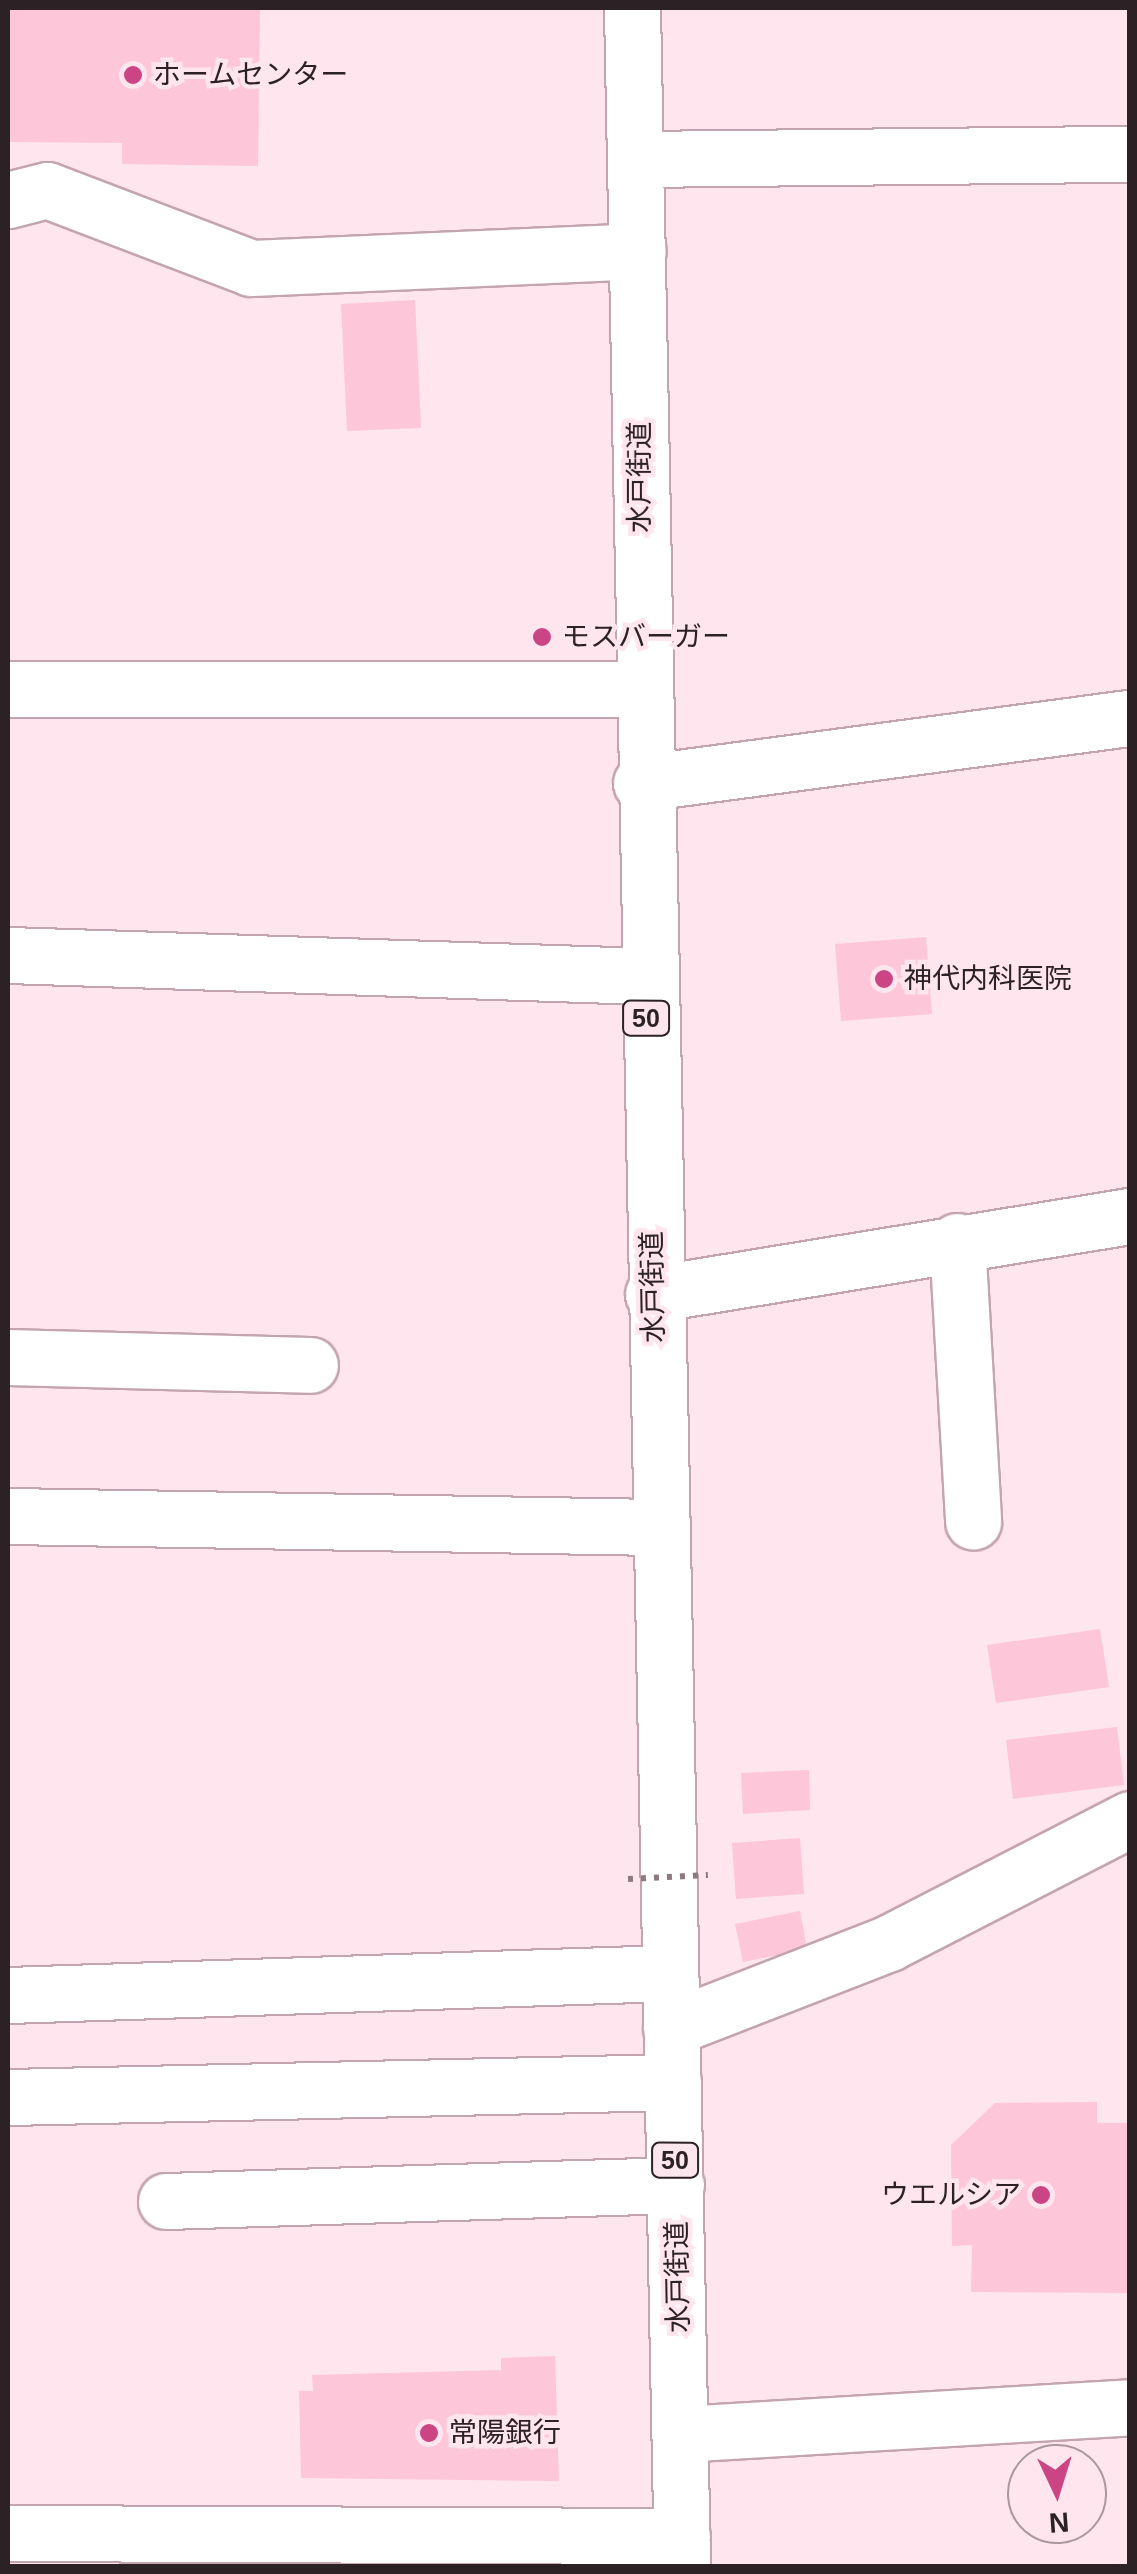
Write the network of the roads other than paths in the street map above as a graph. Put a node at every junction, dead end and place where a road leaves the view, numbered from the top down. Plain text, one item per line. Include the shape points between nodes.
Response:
1 (632, 8) edge
2 (1130, 154) edge
3 (635, 160) junction
4 (8, 200) edge
5 (638, 252) junction
6 (8, 688) edge
7 (641, 689) junction
8 (1130, 718) edge
9 (641, 783) junction
10 (8, 954) edge
11 (645, 976) junction
12 (1130, 1216) edge
13 (958, 1241) junction
14 (654, 1294) junction
15 (8, 1357) edge
16 (310, 1365) dead end
17 (8, 1516) edge
18 (973, 1522) dead end
19 (656, 1527) junction
20 (1130, 1818) edge
21 (669, 1973) junction
22 (8, 1994) edge
23 (671, 2028) junction
24 (674, 2082) junction
25 (8, 2097) edge
26 (676, 2185) junction
27 (166, 2201) dead end
28 (1130, 2408) edge
29 (681, 2434) junction
30 (8, 2532) edge
31 (682, 2551) edge

1 - 3 street, 水戸街道 / 50
2 - 3 street
3 - 5 street, 水戸街道 / 50
4 - 5 street via 47,190 251,268
5 - 7 street, 水戸街道 / 50
6 - 7 street
7 - 9 street, 水戸街道 / 50
8 - 9 street
9 - 11 street, 水戸街道 / 50
10 - 11 street
11 - 14 street, 水戸街道 / 50
12 - 13 street
13 - 14 street via 820,1273
13 - 18 street
14 - 19 street, 水戸街道 / 50
15 - 16 street
17 - 19 street
19 - 21 street, 水戸街道 / 50
20 - 23 street via 890,1943
21 - 22 street
21 - 23 street, 水戸街道 / 50
23 - 24 street, 水戸街道 / 50
24 - 25 street
24 - 26 street, 水戸街道 / 50
26 - 27 street
26 - 29 street, 水戸街道 / 50
28 - 29 street via 956,2425
29 - 31 street, 水戸街道 / 50
30 - 31 street

